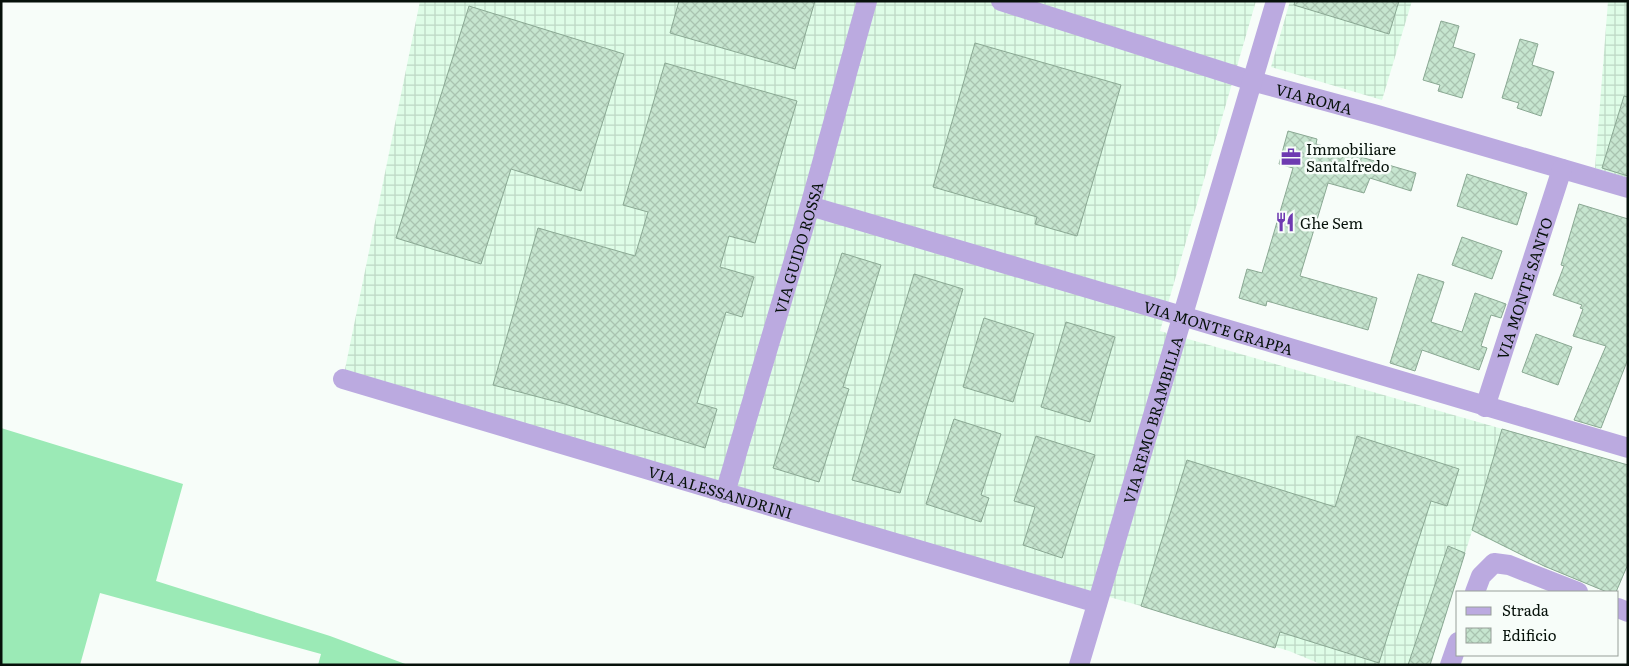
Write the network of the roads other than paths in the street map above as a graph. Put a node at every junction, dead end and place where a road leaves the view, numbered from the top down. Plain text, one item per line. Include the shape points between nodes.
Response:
1 (867, 1) edge
2 (1001, 1) edge
3 (1276, 1) edge
4 (1252, 81) junction
5 (1562, 169) junction
6 (1628, 188) edge
7 (810, 206) junction
8 (1182, 317) junction
9 (343, 379) dead end
10 (1485, 407) junction
11 (1628, 448) edge
12 (725, 493) junction
13 (1475, 591) edge
14 (1575, 591) edge
15 (1097, 603) junction
16 (1456, 648) edge
17 (1079, 665) edge
18 (1450, 665) edge

1 - 7 street, VIA GUIDO ROSSA
2 - 4 street, VIA ROMA
3 - 4 street, VIA REMO BRAMBILLA
4 - 5 street, VIA ROMA
4 - 8 street, VIA REMO BRAMBILLA
5 - 6 street, VIA ROMA
5 - 10 street, VIA MONTE SANTO
7 - 8 street, VIA MONTE GRAPPA
7 - 12 street, VIA GUIDO ROSSA
8 - 10 street, VIA MONTE GRAPPA
8 - 15 street, VIA REMO BRAMBILLA
9 - 12 street, VIA ALESSANDRINI
10 - 11 street, VIA MONTE GRAPPA
12 - 15 street, VIA ALESSANDRINI
13 - 14 street via 1481,576 1494,563 1509,565
15 - 17 street, VIA REMO BRAMBILLA
16 - 18 street

